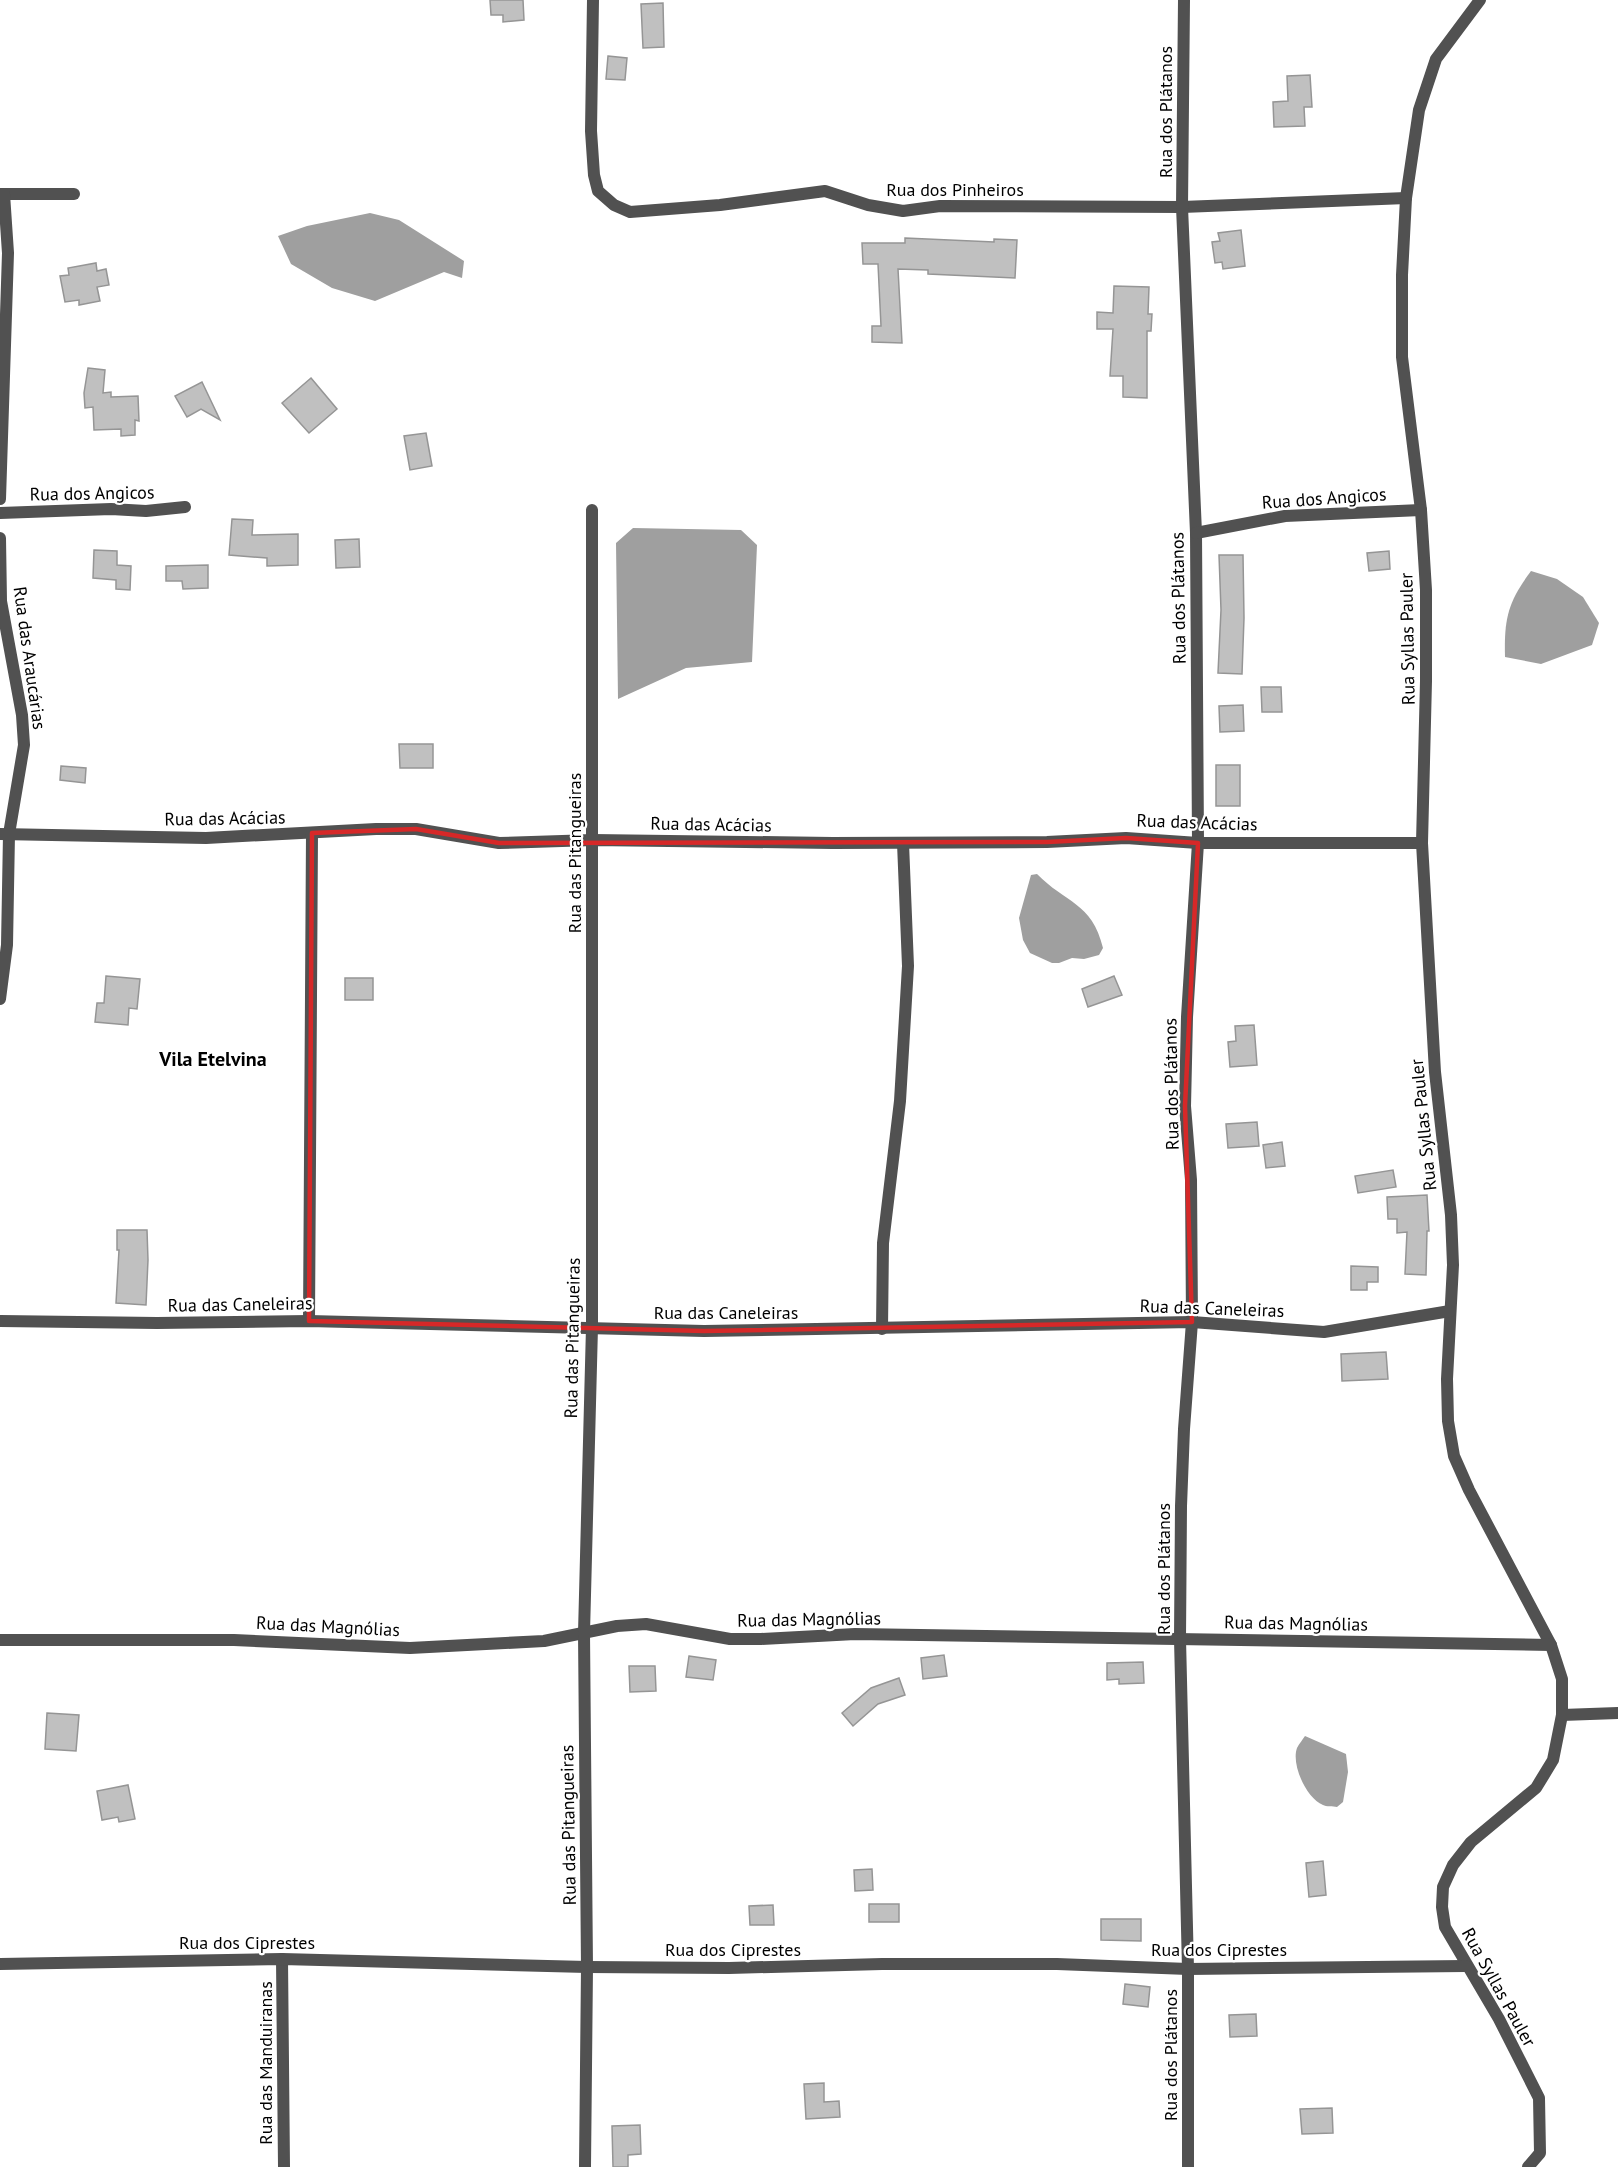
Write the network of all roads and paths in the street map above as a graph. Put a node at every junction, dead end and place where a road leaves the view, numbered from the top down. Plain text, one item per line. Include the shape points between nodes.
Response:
1 (593, 0) edge
2 (1184, 0) edge
3 (1479, 0) edge
4 (2, 194) edge
5 (74, 194) dead end
6 (1406, 198) junction
7 (1182, 207) junction
8 (0, 499) edge
9 (185, 507) dead end
10 (592, 510) dead end
11 (1421, 510) junction
12 (0, 513) edge
13 (1196, 533) junction
14 (0, 538) edge
15 (312, 833) junction
16 (4, 834) edge
17 (593, 840) junction
18 (903, 843) junction
19 (1198, 843) junction
20 (1422, 843) junction
21 (0, 999) edge
22 (1450, 1311) junction
23 (309, 1320) junction
24 (0, 1321) edge
25 (1192, 1322) junction
26 (592, 1327) junction
27 (882, 1329) junction
28 (584, 1633) junction
29 (1180, 1639) junction
30 (0, 1640) edge
31 (1551, 1645) junction
32 (1618, 1713) edge
33 (1562, 1715) junction
34 (282, 1959) junction
35 (0, 1964) edge
36 (1466, 1966) junction
37 (587, 1967) junction
38 (1188, 1969) junction
39 (284, 2167) edge
40 (585, 2167) edge
41 (1188, 2167) edge
42 (1528, 2167) edge

1 - 7 street, Rua dos Pinheiros via 594,175 598,191 630,212 720,206 825,191 868,205 903,210 940,206
2 - 7 street, Rua dos Plátanos
3 - 6 street, Rua Syllas Pauler via 1436,59 1419,110
4 - 5 street
4 - 8 street via 8,253
6 - 7 street, Rua dos Pinheiros
6 - 11 street, Rua Syllas Pauler via 1402,357
7 - 13 street, Rua dos Plátanos
9 - 12 street, Rua dos Angicos
10 - 17 street, Rua das Pitangueiras
11 - 13 street, Rua dos Angicos via 1285,516
11 - 20 street, Rua Syllas Pauler via 1426,590
13 - 19 street, Rua dos Plátanos
14 - 16 street, Rua das Araucárias via 1,601 24,745
15 - 16 street, Rua das Acácias via 206,838
15 - 17 street, Rua das Acácias via 417,829 499,843
15 - 23 street
16 - 21 street, Rua das Araucárias via 7,945
17 - 18 street, Rua das Acácias
17 - 26 street, Rua das Pitangueiras
18 - 19 street, Rua das Acácias via 1126,838
18 - 27 street via 908,966 900,1101 883,1243
19 - 20 street, Rua das Acácias
19 - 25 street, Rua dos Plátanos via 1185,1106 1191,1180
20 - 22 street, Rua Syllas Pauler via 1435,1072 1453,1265
22 - 25 street, Rua das Caneleiras via 1324,1332
22 - 31 street, Rua Syllas Pauler via 1448,1421 1454,1456 1468,1490
23 - 24 street, Rua das Caneleiras
23 - 26 street, Rua das Caneleiras
25 - 27 street, Rua das Caneleiras
25 - 29 street, Rua dos Plátanos via 1181,1506
26 - 27 street, Rua das Caneleiras via 705,1331
26 - 28 street, Rua das Pitangueiras
28 - 29 street, Rua das Magnólias via 646,1624 730,1639 855,1634
28 - 30 street, Rua das Magnólias via 544,1641 410,1648 234,1640
28 - 37 street, Rua das Pitangueiras
29 - 31 street, Rua das Magnólias
29 - 38 street, Rua dos Plátanos
31 - 33 street, Rua Syllas Pauler via 1562,1680
32 - 33 street
33 - 36 street, Rua Syllas Pauler via 1553,1760 1536,1788 1471,1842 1453,1865 1443,1887 1445,1927
34 - 35 street, Rua dos Ciprestes
34 - 37 street, Rua dos Ciprestes
34 - 39 street, Rua das Manduiranas
36 - 38 street, Rua dos Ciprestes
36 - 42 street, Rua Syllas Pauler via 1499,2019 1539,2098 1540,2153
37 - 38 street, Rua dos Ciprestes via 1057,1964
37 - 40 street, Rua das Pitangueiras
38 - 41 street, Rua dos Plátanos

